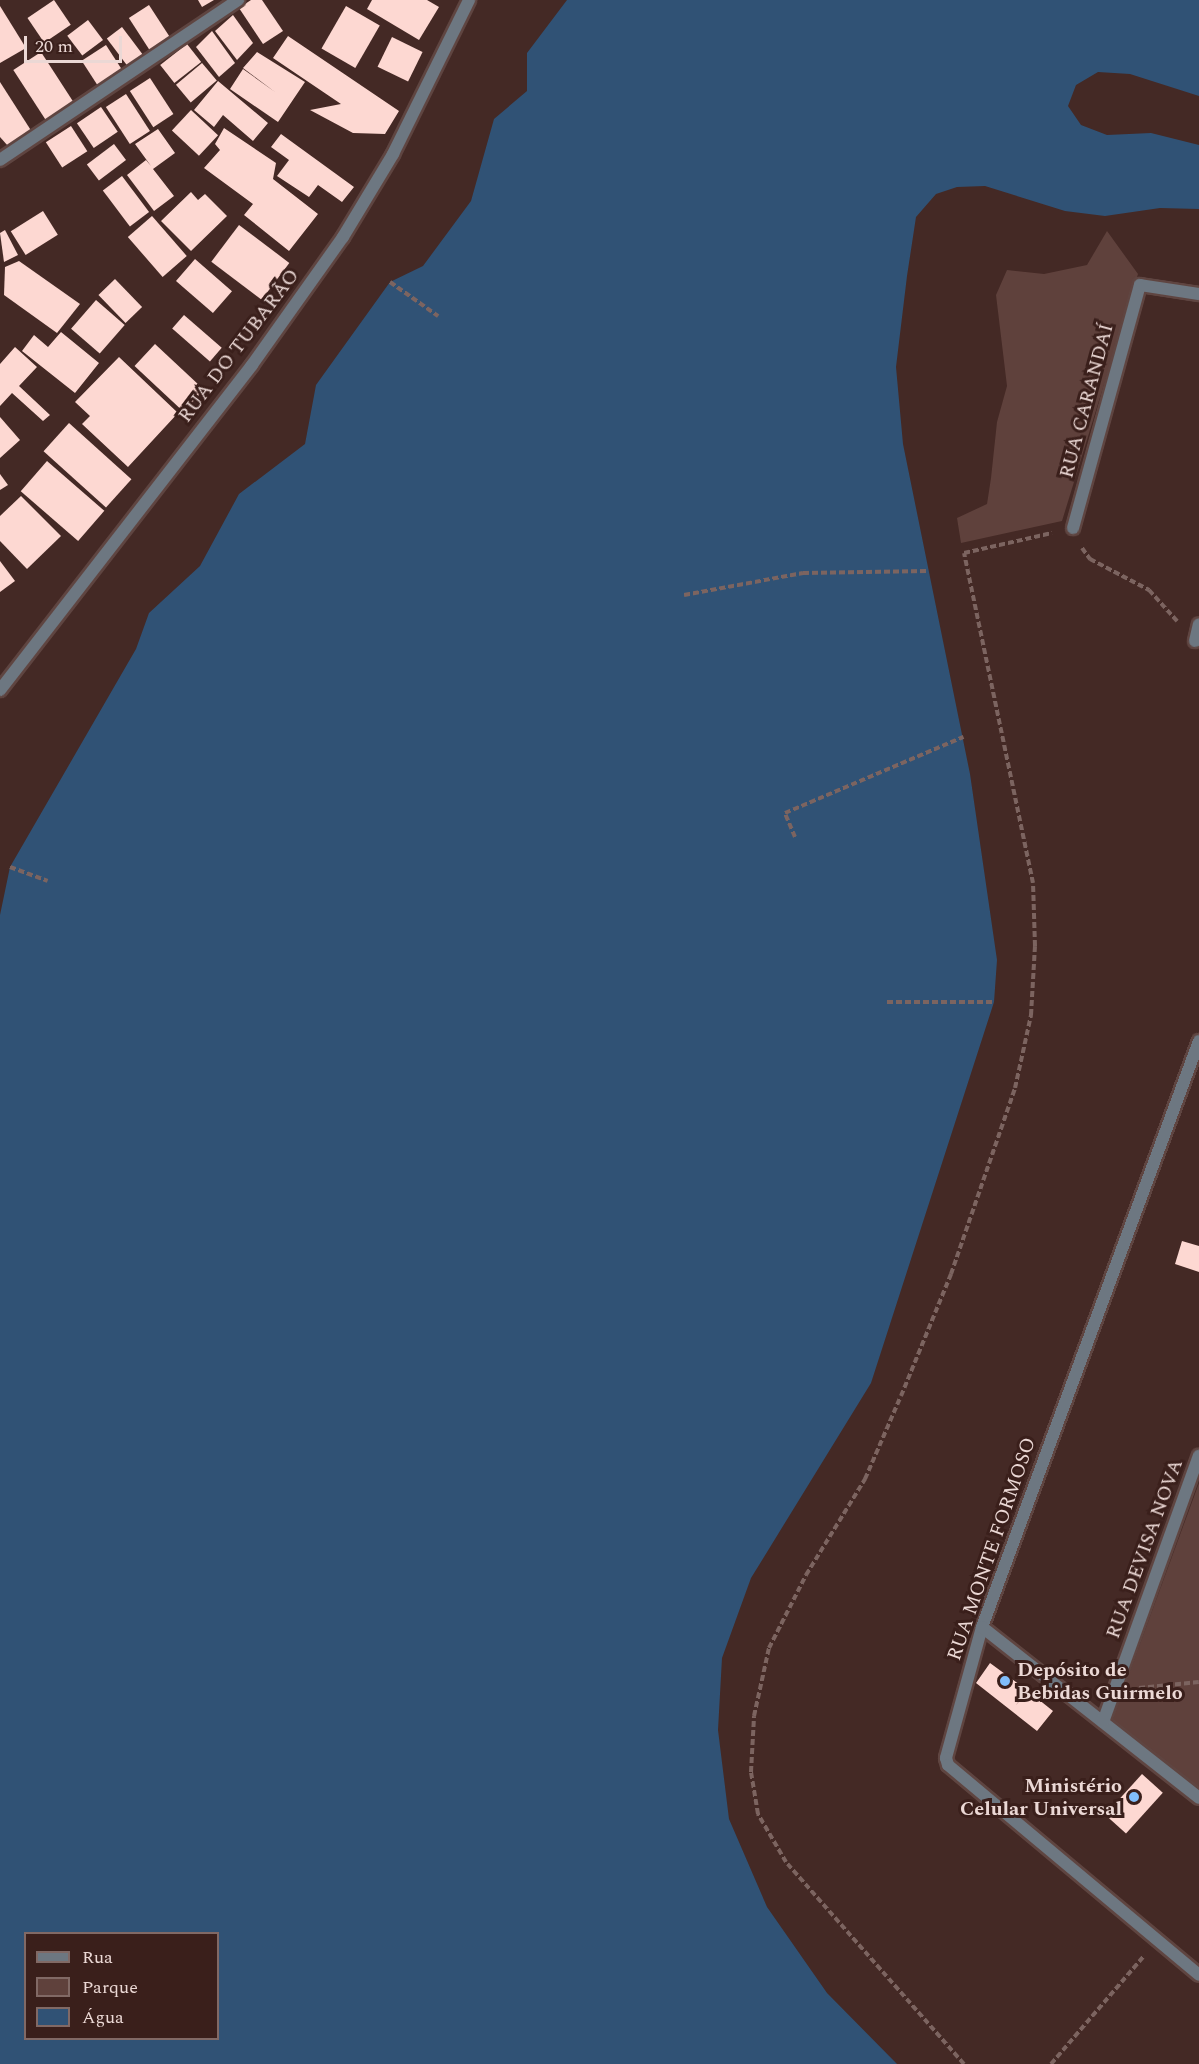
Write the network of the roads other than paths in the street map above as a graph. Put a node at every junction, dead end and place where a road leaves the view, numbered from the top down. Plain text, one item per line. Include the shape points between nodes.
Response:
1 (238, 0) edge
2 (469, 0) edge
3 (0, 160) edge
4 (1199, 294) edge
5 (1073, 528) road end
6 (1199, 624) edge
7 (1195, 641) road end
8 (0, 690) edge
9 (1199, 1041) edge
10 (1199, 1456) edge
11 (982, 1627) junction
12 (1103, 1722) junction
13 (1199, 1798) edge
14 (1199, 1975) edge

1 - 3 street
2 - 8 street, RUA DO TUBARÃO via 393,154 343,237 252,365
4 - 5 street, RUA CARANDAÍ via 1140,285
6 - 7 street
9 - 11 street, RUA MONTE FORMOSO
10 - 12 street, RUA DEVISA NOVA
11 - 12 street
11 - 14 street, RUA MONTE FORMOSO via 946,1762
12 - 13 street

